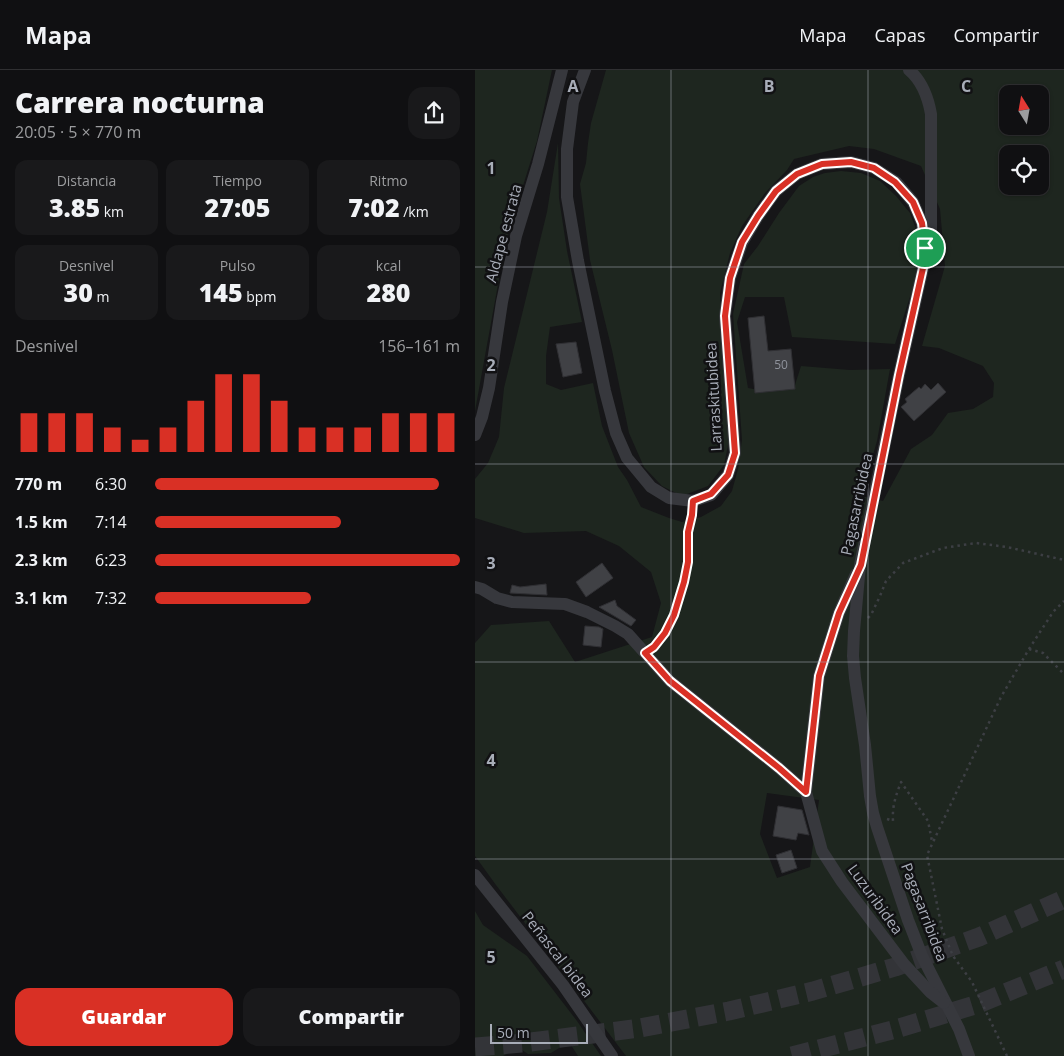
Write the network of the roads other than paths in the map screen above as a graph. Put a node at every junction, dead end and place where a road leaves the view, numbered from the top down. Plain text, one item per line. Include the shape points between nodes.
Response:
1 (562, 70) edge
2 (585, 70) edge
3 (909, 70) edge
4 (925, 248) junction
5 (475, 435) edge
6 (861, 565) junction
7 (475, 587) edge
8 (806, 792) junction
9 (475, 875) edge
10 (949, 1008) junction
11 (612, 1056) edge
12 (969, 1056) edge

1 - 5 street, Aldape estrata via 516,236 489,388
2 - 4 street, Larraskitubidea via 573,102 567,149 567,196 578,261 616,433 627,458 651,487 669,498 693,501 711,494 728,475 735,453 725,316 730,278 742,242 776,191 797,174 822,164 851,162 874,168 895,182 913,202 922,223
3 - 4 street, Pagasarribidea via 923,86 931,114 931,230
4 - 6 street, Pagasarribidea
6 - 8 street, Luzuribidea via 839,613 819,676
6 - 10 street, Pagasarribidea via 853,656 873,813 911,928
7 - 8 street via 512,602 565,604 628,634 670,681
8 - 10 street, Luzuribidea via 822,851 841,882 904,964
9 - 11 street, Peñascal bidea via 563,985
10 - 12 street, Pagasarribidea

